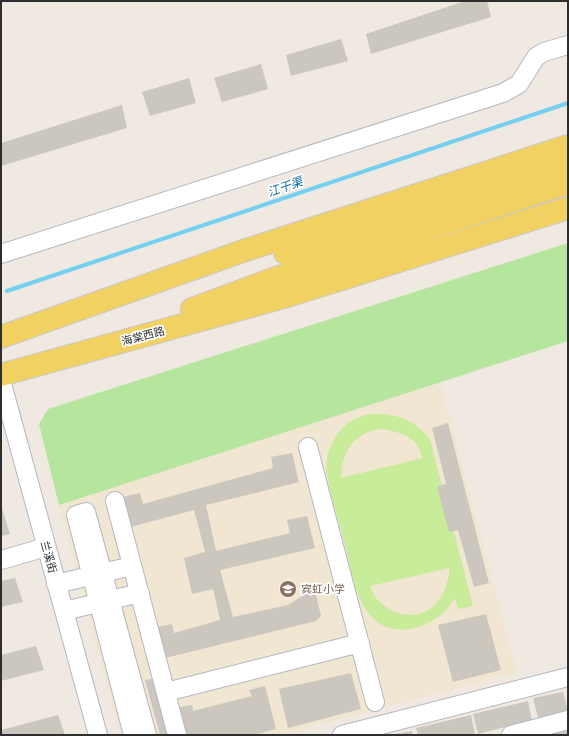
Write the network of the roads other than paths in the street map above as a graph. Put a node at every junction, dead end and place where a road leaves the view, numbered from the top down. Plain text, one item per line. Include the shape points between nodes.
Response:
1 (568, 45) edge
2 (568, 146) edge
3 (568, 165) edge
4 (568, 183) edge
5 (568, 208) edge
6 (568, 213) edge
7 (540, 217) junction
8 (1, 254) edge
9 (54, 318) junction
10 (1, 337) edge
11 (60, 359) junction
12 (1, 375) edge
13 (1, 380) edge
14 (308, 447) dead end
15 (115, 501) dead end
16 (46, 547) junction
17 (1, 560) edge
18 (132, 566) junction
19 (98, 575) junction
20 (56, 584) junction
21 (140, 593) junction
22 (105, 601) junction
23 (64, 611) junction
24 (360, 643) junction
25 (568, 676) edge
26 (166, 692) junction
27 (376, 702) dead end
28 (568, 720) edge
29 (374, 731) edge
30 (98, 735) edge
31 (133, 735) edge
32 (147, 735) edge
33 (178, 735) edge
34 (342, 735) edge
35 (511, 735) edge

1 - 8 street via 536,57 519,84 503,93
2 - 9 main road via 243,251
3 - 9 main road via 296,250
4 - 11 main road via 270,280
5 - 7 main road
6 - 7 main road
7 - 11 main road, 海棠西路 via 284,297
9 - 10 main road
11 - 12 main road, 海棠西路
13 - 16 street, 兰溪街
14 - 24 street
15 - 18 street
16 - 17 street
16 - 20 street, 兰溪街
18 - 19 street
18 - 21 street
19 - 20 street
19 - 22 street
20 - 23 street, 兰溪街
21 - 22 street
21 - 26 street
22 - 23 street
22 - 31 street
22 - 32 street
23 - 30 street, 兰溪街
24 - 26 street
24 - 27 street
25 - 29 street
26 - 33 street
28 - 35 street
29 - 34 street

